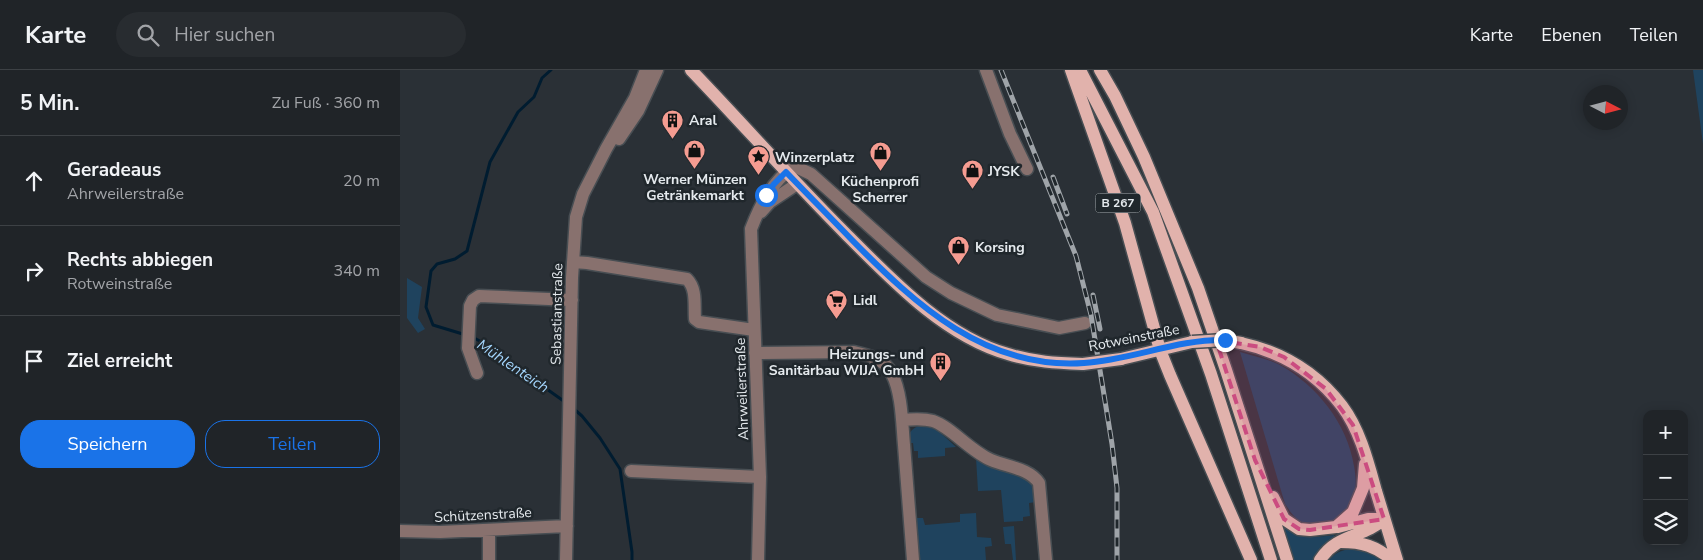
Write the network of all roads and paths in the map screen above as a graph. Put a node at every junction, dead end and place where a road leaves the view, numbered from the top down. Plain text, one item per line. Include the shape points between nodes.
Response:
1 (646, 70) edge
2 (657, 70) edge
3 (691, 70) edge
4 (986, 70) edge
5 (1071, 70) edge
6 (1080, 70) edge
7 (1100, 70) edge
8 (634, 109) junction
9 (1027, 169) dead end
10 (786, 172) junction
11 (797, 184) junction
12 (755, 218) junction
13 (573, 262) junction
14 (572, 300) junction
15 (1085, 323) dead end
16 (754, 330) junction
17 (1160, 350) junction
18 (756, 353) junction
19 (477, 373) dead end
20 (902, 420) junction
21 (1366, 456) junction
22 (1255, 460) junction
23 (631, 471) dead end
24 (760, 477) junction
25 (1384, 520) junction
26 (567, 526) junction
27 (1336, 527) junction
28 (400, 530) edge
29 (489, 530) junction
30 (1339, 542) junction
31 (489, 560) edge
32 (566, 560) edge
33 (758, 560) edge
34 (913, 560) edge
35 (1046, 560) edge
36 (1251, 560) edge
37 (1270, 560) edge
38 (1287, 560) edge
39 (1320, 560) edge
40 (1392, 560) edge
41 (1397, 560) edge

1 - 8 street, Sebastianstraße
2 - 8 street, Sebastianstraße
3 - 10 main road, Rotweinstraße
4 - 9 street
5 - 17 main road, B 267 via 1125,223
6 - 37 main road, B 267 via 1153,212 1211,374
7 - 22 main road, B 267 via 1116,96 1144,157 1198,288
8 - 13 street, Sebastianstraße via 606,149 584,194 576,217
10 - 11 main road, Rotweinstraße
10 - 12 street, Ahrweilerstraße via 766,195
10 - 15 street, Rotweinstraße via 794,166 811,174 926,278 951,293 997,314 1059,328
11 - 12 street via 770,202
11 - 17 main road, Rotweinstraße, bridge via 891,278 944,322 974,340 1006,354 1042,362 1083,364
12 - 16 street, Ahrweilerstraße via 751,228
13 - 14 street, Sebastianstraße
13 - 16 street via 687,279 694,290 695,318 699,322
14 - 19 street via 479,296 473,300 469,338
14 - 26 street, Sebastianstraße
16 - 18 street, Ahrweilerstraße
17 - 21 main road, Rotweinstraße, bridge via 1225,340 1284,356 1326,389 1343,407
17 - 36 main road
18 - 20 street via 854,352 869,355 892,372
18 - 24 street, Ahrweilerstraße
20 - 34 street
20 - 35 street via 931,420 990,460 1035,477 1039,483
21 - 25 main road, Rotweinstraße
21 - 27 main road via 1363,488 1353,512
22 - 27 main road, B 267 via 1284,519 1299,529
22 - 38 main road, B 267
23 - 24 street
24 - 33 street, Ahrweilerstraße
25 - 27 main road via 1368,519
25 - 30 main road via 1376,527
25 - 41 main road, Rotweinstraße
26 - 29 street, Schützenstraße
26 - 32 street, Sebastianstraße
28 - 29 street, Schützenstraße
29 - 31 street
30 - 39 main road via 1330,546
30 - 40 main road via 1369,544

